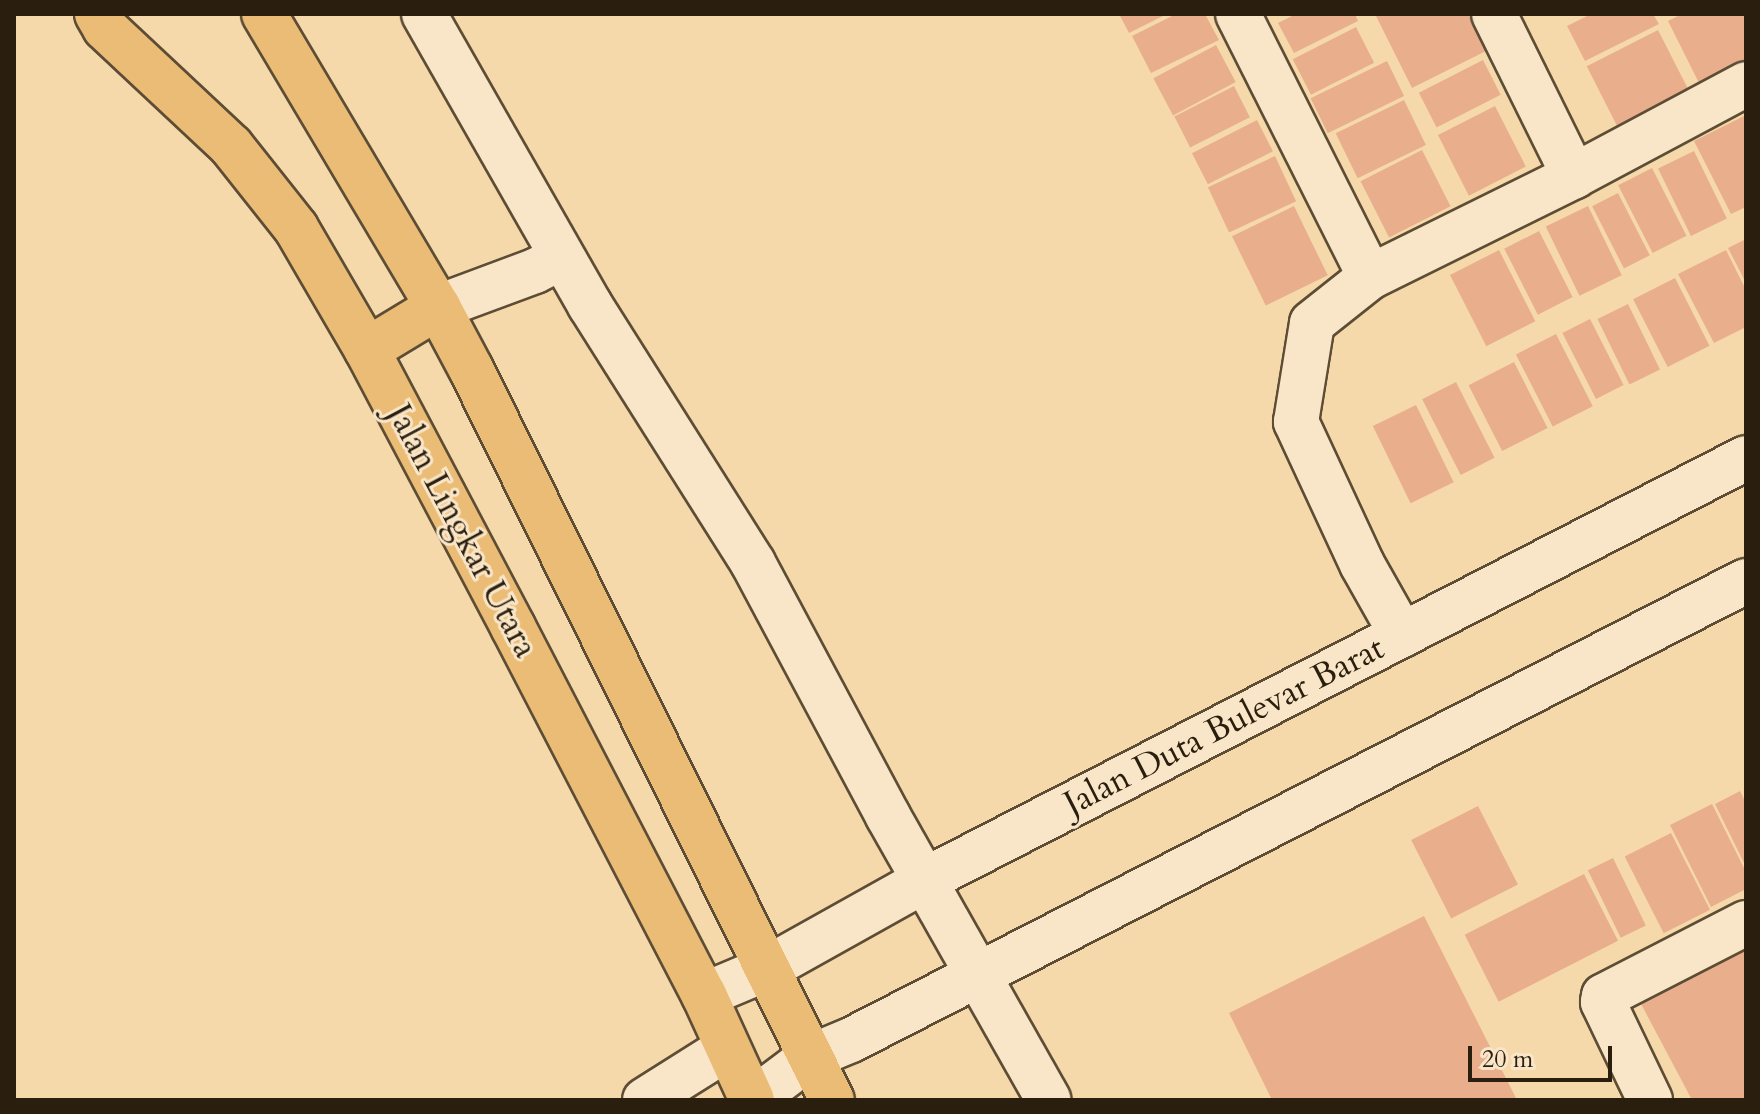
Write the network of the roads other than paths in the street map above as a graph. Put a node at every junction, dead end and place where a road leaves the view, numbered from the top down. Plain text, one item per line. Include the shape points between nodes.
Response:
1 (97, 14) edge
2 (264, 14) edge
3 (424, 14) edge
4 (1238, 14) edge
5 (1494, 14) edge
6 (1746, 84) edge
7 (1574, 176) junction
8 (562, 257) junction
9 (1370, 277) junction
10 (438, 307) junction
11 (367, 350) junction
12 (1746, 458) edge
13 (1746, 581) edge
14 (1402, 635) junction
15 (908, 889) junction
16 (1746, 923) edge
17 (784, 960) junction
18 (964, 982) junction
19 (704, 995) junction
20 (726, 1049) junction
21 (810, 1057) junction
22 (645, 1100) edge
23 (752, 1100) edge
24 (832, 1100) edge
25 (1049, 1100) edge
26 (1650, 1100) edge

1 - 11 main road, Jalan Lingkar Utara via 105,28 231,146 296,228
2 - 10 main road
3 - 8 street
4 - 9 street
5 - 7 street
6 - 7 street
7 - 9 street
8 - 10 street
8 - 15 street via 753,563
9 - 14 street via 1312,323 1296,422 1362,564
10 - 11 main road
10 - 17 main road
11 - 19 main road, Jalan Lingkar Utara
12 - 14 street, Jalan Duta Bulevar Barat
13 - 18 street
14 - 15 street, Jalan Duta Bulevar Barat
15 - 17 street, Jalan Duta Bulevar Barat
15 - 18 street
16 - 26 street via 1604,996
17 - 19 street, Jalan Duta Bulevar Barat
17 - 21 main road
18 - 21 street
18 - 25 street
19 - 20 main road, Jalan Lingkar Utara
20 - 22 street
20 - 23 main road, Jalan Lingkar Utara
21 - 23 street
21 - 24 main road

